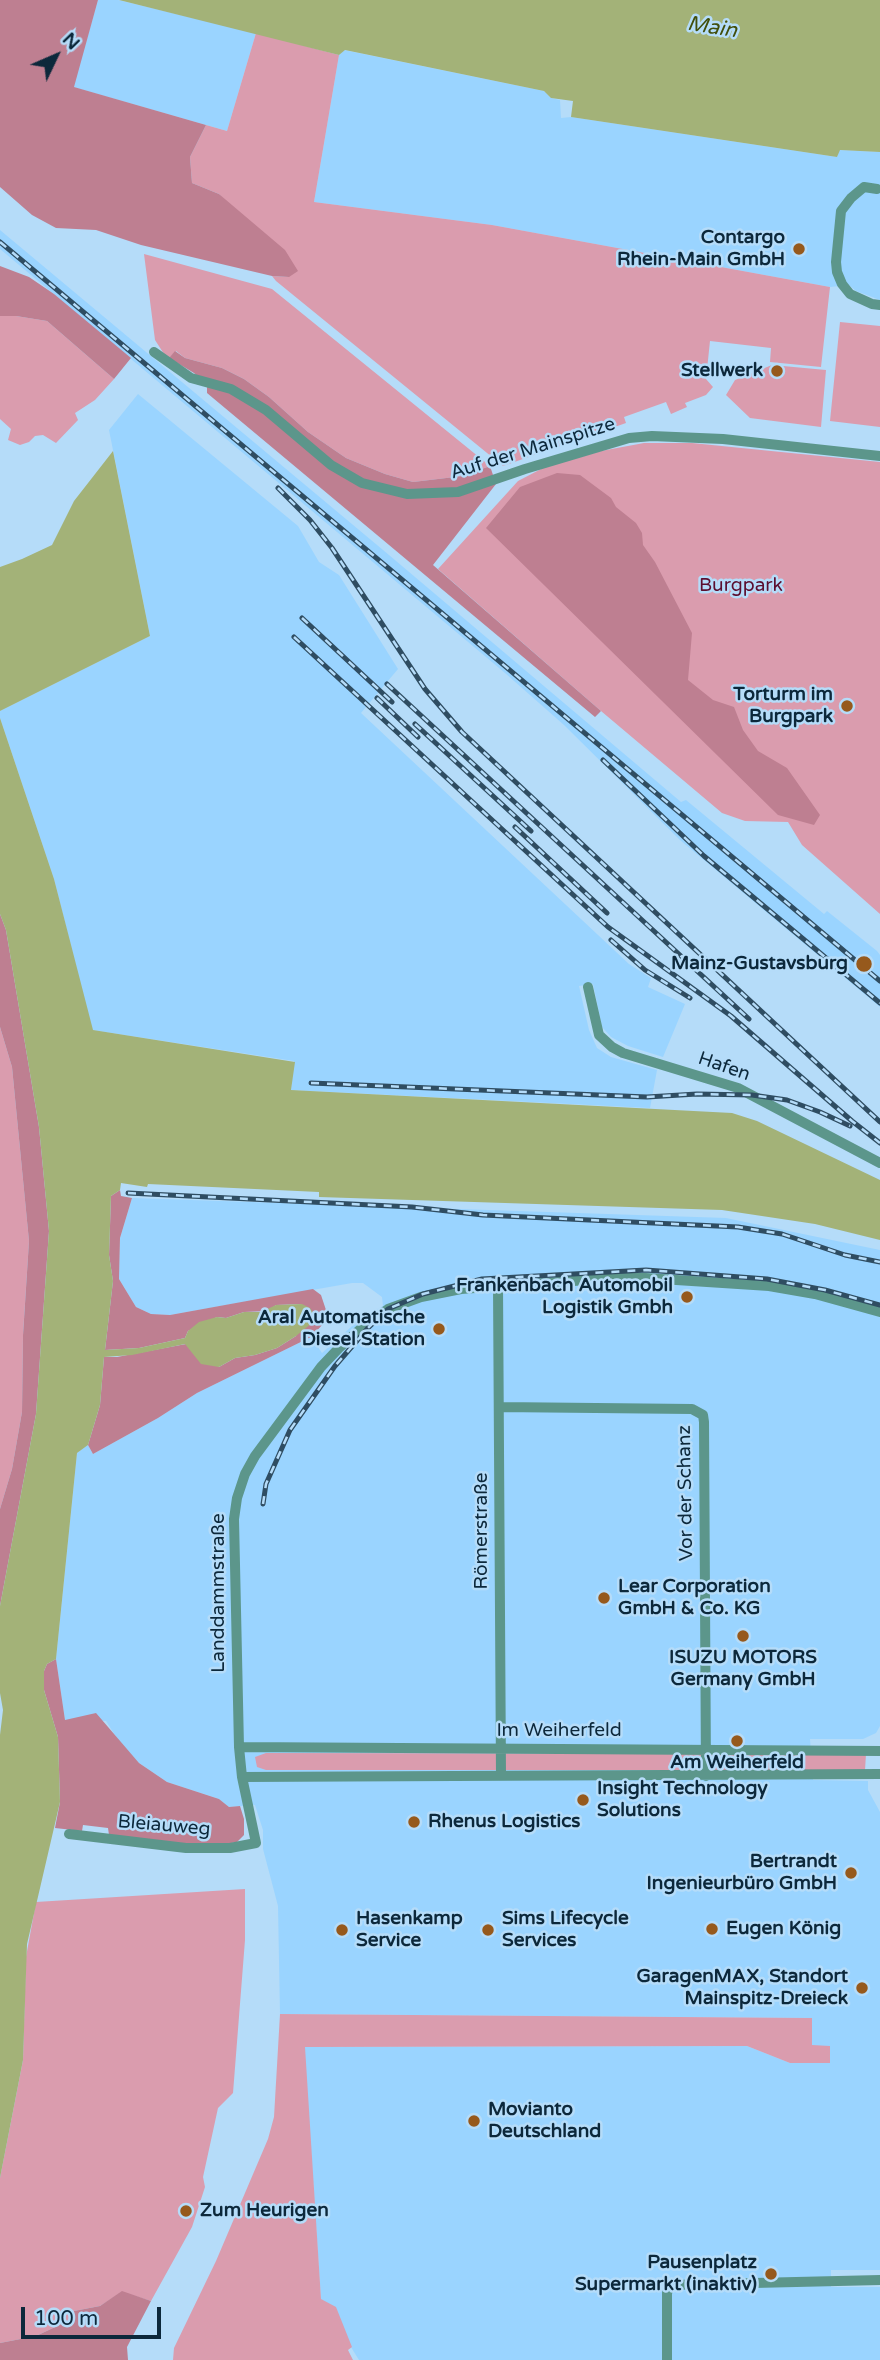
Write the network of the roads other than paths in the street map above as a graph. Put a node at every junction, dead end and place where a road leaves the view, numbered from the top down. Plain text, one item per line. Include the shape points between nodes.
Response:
1 (877, 189) dead end
2 (880, 304) edge
3 (154, 352) dead end
4 (880, 456) edge
5 (588, 987) dead end
6 (880, 1164) edge
7 (498, 1286) junction
8 (880, 1312) edge
9 (499, 1407) junction
10 (239, 1747) junction
11 (501, 1748) junction
12 (706, 1749) junction
13 (880, 1751) edge
14 (880, 1774) edge
15 (501, 1776) junction
16 (706, 1776) junction
17 (242, 1777) junction
18 (69, 1834) dead end
19 (256, 1843) joint
20 (880, 2280) edge
21 (667, 2360) edge

1 - 2 street via 863,187 841,211 836,262 850,294
3 - 4 street, Auf der Mainspitze via 191,378 231,389 266,411 331,465 362,483 407,494 457,492 629,438 652,436
5 - 6 street, Hafen via 599,1035 612,1047 738,1088
7 - 8 street, Landdammstraße via 609,1277 706,1281 815,1294
7 - 9 street, Römerstraße
7 - 10 street, Landdammstraße via 421,1297 365,1325 321,1367 245,1474 234,1519
9 - 11 street, Römerstraße
9 - 12 street, Vor der Schanz via 692,1409 702,1416
10 - 11 street, Im Weiherfeld
10 - 17 street, Landdammstraße
11 - 12 street, Im Weiherfeld
11 - 15 street, Römerstraße
12 - 13 street, Im Weiherfeld
12 - 16 street, Vor der Schanz
14 - 16 street
15 - 16 street
15 - 17 street
17 - 19 street, Landdammstraße
18 - 19 street, Bleiauweg via 186,1848
20 - 21 street via 670,2284

